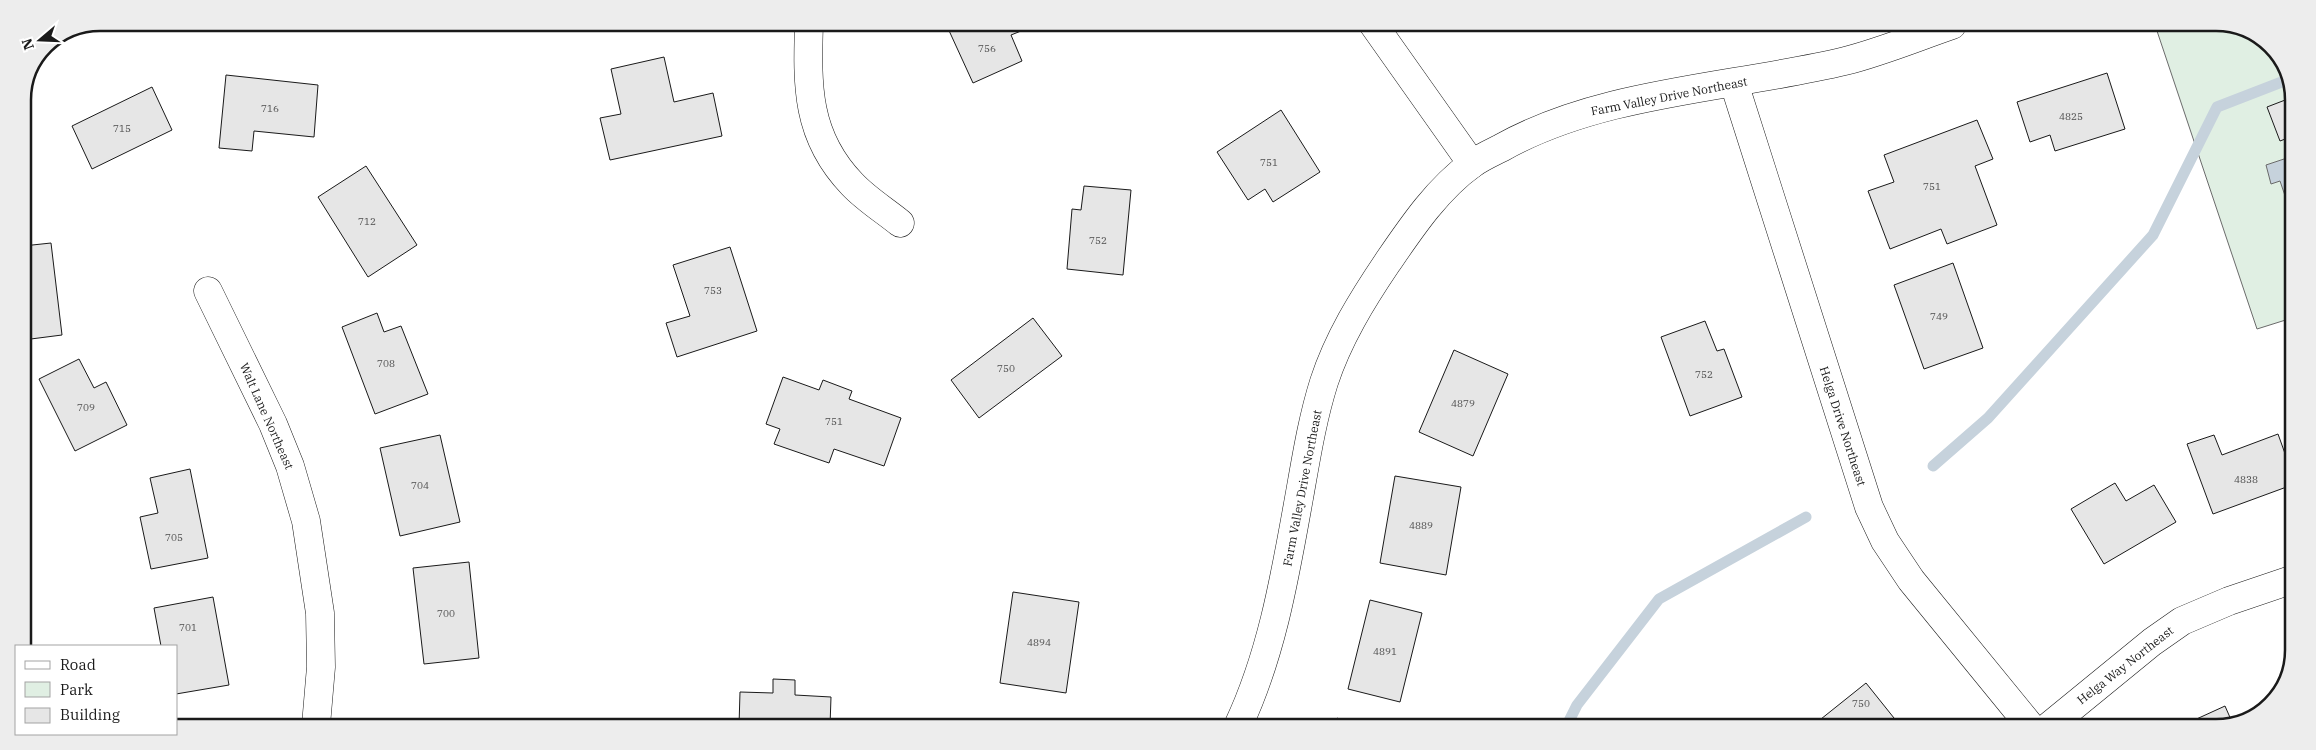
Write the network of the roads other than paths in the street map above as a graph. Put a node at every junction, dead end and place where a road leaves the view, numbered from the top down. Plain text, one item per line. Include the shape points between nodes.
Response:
1 (809, 31) edge
2 (1378, 31) edge
3 (1934, 31) edge
4 (1734, 83) junction
5 (1472, 164) junction
6 (900, 223) dead end
7 (208, 292) dead end
8 (2285, 582) edge
9 (317, 719) edge
10 (1241, 719) edge
11 (2025, 719) edge
12 (2058, 719) edge

1 - 6 street via 812,110 823,145 852,184
2 - 5 street
3 - 4 street, Farm Valley Drive Northeast via 1847,60
4 - 5 street, Farm Valley Drive Northeast via 1585,113 1526,134
4 - 11 street, Helga Drive Northeast via 1869,506 1885,541 1912,580
5 - 10 street, Farm Valley Drive Northeast via 1436,197 1402,240 1343,335 1312,424 1268,652
7 - 9 street, Walt Lane Northeast via 276,433 290,466 306,521 320,613 321,667
8 - 12 street, Helga Way Northeast via 2182,621

